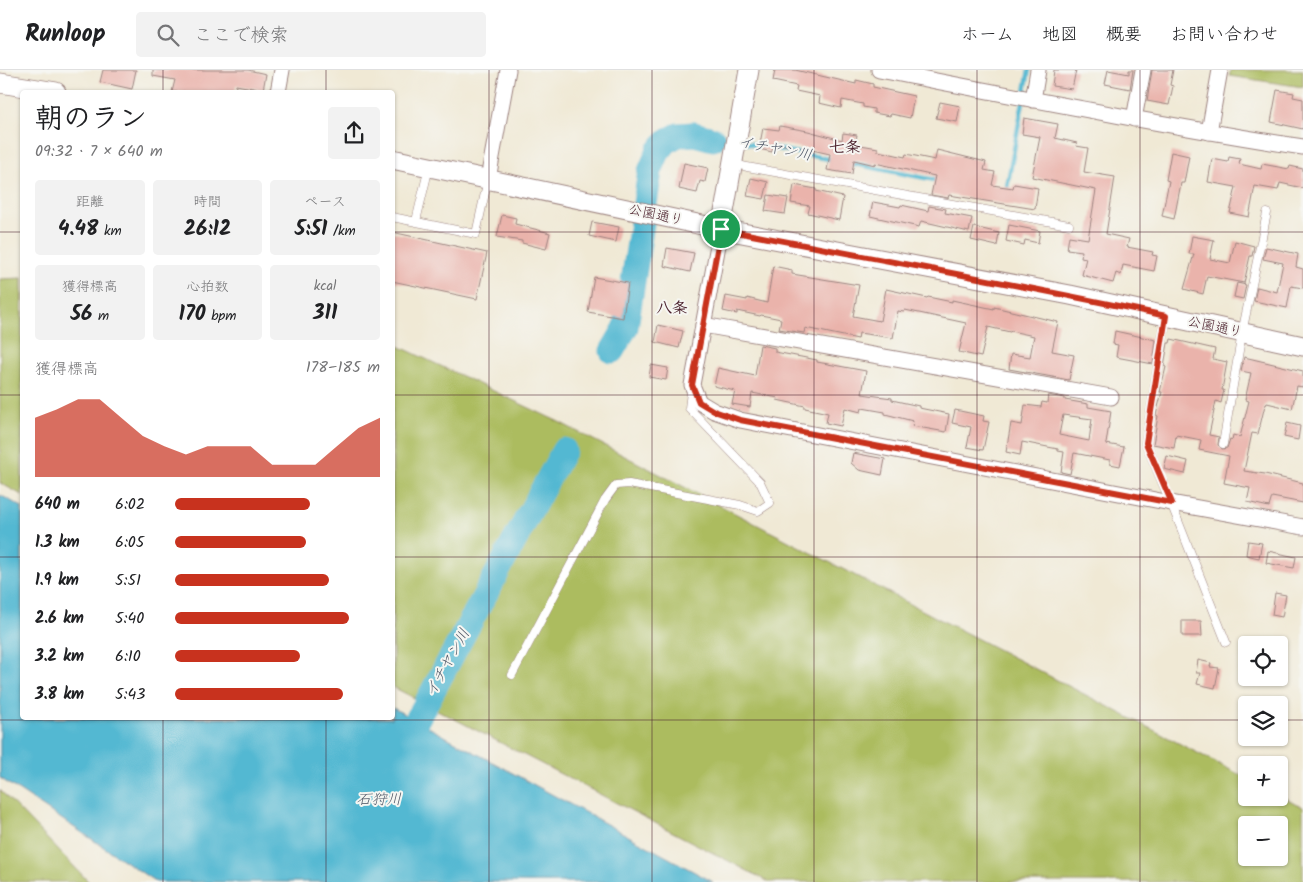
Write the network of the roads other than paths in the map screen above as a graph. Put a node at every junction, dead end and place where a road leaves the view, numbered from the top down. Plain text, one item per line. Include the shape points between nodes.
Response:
1 (282, 70) edge
2 (508, 70) edge
3 (749, 70) edge
4 (879, 70) edge
5 (1038, 70) edge
6 (1143, 70) edge
7 (1220, 70) edge
8 (910, 73) edge
9 (0, 82) edge
10 (45, 90) edge
11 (278, 90) edge
12 (1033, 100) junction
13 (1134, 119) junction
14 (1209, 132) junction
15 (1303, 147) edge
16 (395, 160) edge
17 (732, 163) junction
18 (429, 167) junction
19 (488, 179) junction
20 (1267, 213) dead end
21 (395, 217) edge
22 (416, 221) junction
23 (1069, 225) dead end
24 (721, 229) junction
25 (1166, 316) junction
26 (703, 325) junction
27 (1242, 332) junction
28 (1303, 346) edge
29 (692, 385) junction
30 (1110, 397) dead end
31 (1223, 444) dead end
32 (1172, 503) junction
33 (1303, 527) edge
34 (1226, 642) dead end
35 (512, 675) dead end

1 - 11 street
2 - 19 street
3 - 17 street
4 - 8 street
5 - 12 street
6 - 13 street
7 - 14 street
8 - 12 street
9 - 10 street
12 - 13 street
13 - 14 street
14 - 15 street
16 - 18 street, 公園通り
17 - 23 lane
17 - 24 street
18 - 19 street, 公園通り
18 - 22 lane
19 - 22 lane via 476,234
19 - 24 street, 公園通り
20 - 27 lane
21 - 22 lane
24 - 25 street, 公園通り
24 - 26 street
25 - 27 street, 公園通り
25 - 32 lane via 1146,443
26 - 29 street
26 - 30 street
27 - 28 street, 公園通り
27 - 31 lane
29 - 32 street via 699,402 740,420
29 - 35 lane via 689,408 760,482 770,503 758,512 740,505 629,484 616,485
32 - 33 street
32 - 34 lane

